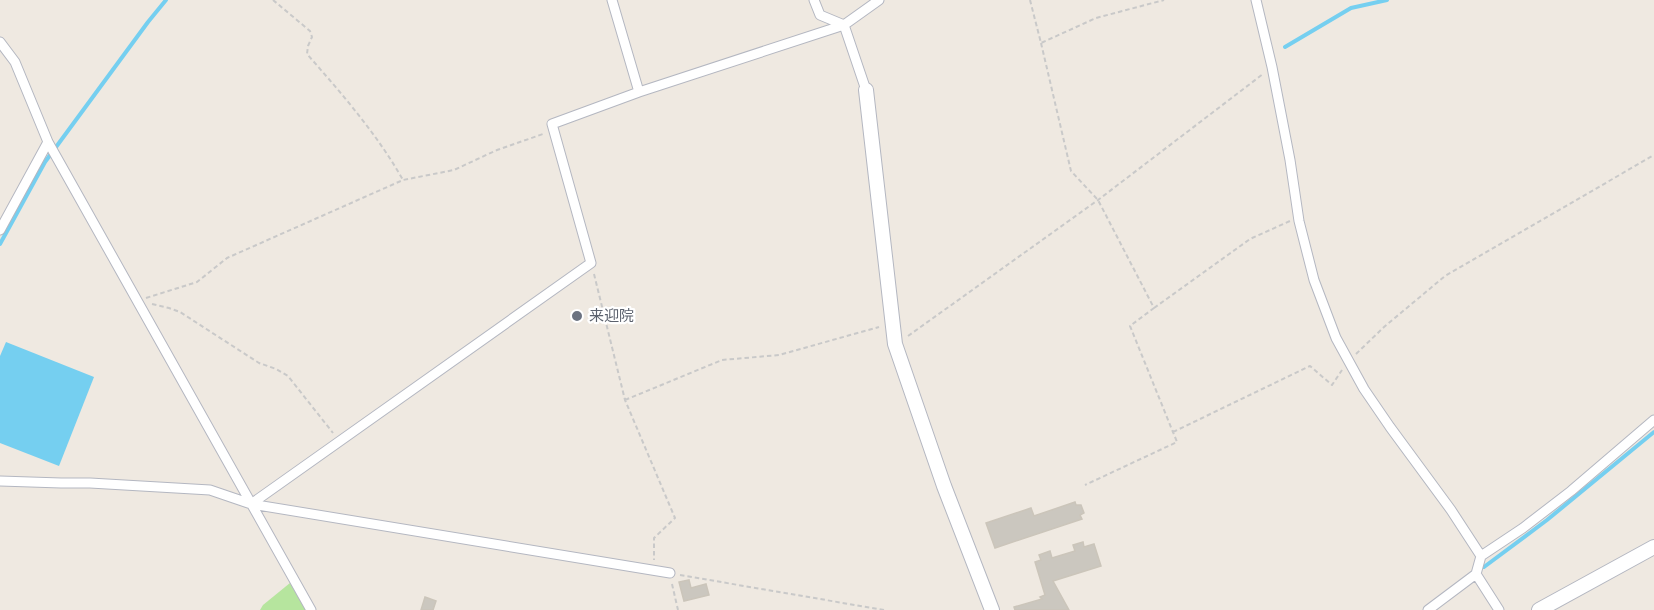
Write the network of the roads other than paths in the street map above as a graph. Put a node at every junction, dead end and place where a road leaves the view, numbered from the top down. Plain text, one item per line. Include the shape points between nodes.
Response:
1 (612, 0) edge
2 (814, 0) edge
3 (879, 0) edge
4 (1256, 0) edge
5 (844, 25) junction
6 (0, 42) edge
7 (866, 90) joint
8 (639, 92) junction
9 (48, 142) junction
10 (0, 230) edge
11 (1654, 420) edge
12 (0, 481) edge
13 (251, 504) junction
14 (1654, 547) edge
15 (1481, 556) junction
16 (670, 573) road end
17 (1476, 574) junction
18 (310, 610) edge
19 (992, 610) edge
20 (1428, 610) edge
21 (1499, 610) edge
22 (1539, 610) edge

1 - 8 street
2 - 5 street via 820,15
3 - 5 street
4 - 15 street via 1290,160 1298,218 1314,280 1336,338 1364,389
5 - 7 street
5 - 8 street
6 - 9 street via 15,62
7 - 19 street via 896,344 944,486
8 - 13 street via 552,124 591,263
9 - 10 street
9 - 13 street
11 - 15 street via 1571,491
12 - 13 street via 210,490
13 - 16 street
13 - 18 street
14 - 22 street
15 - 17 street
17 - 20 street
17 - 21 street

